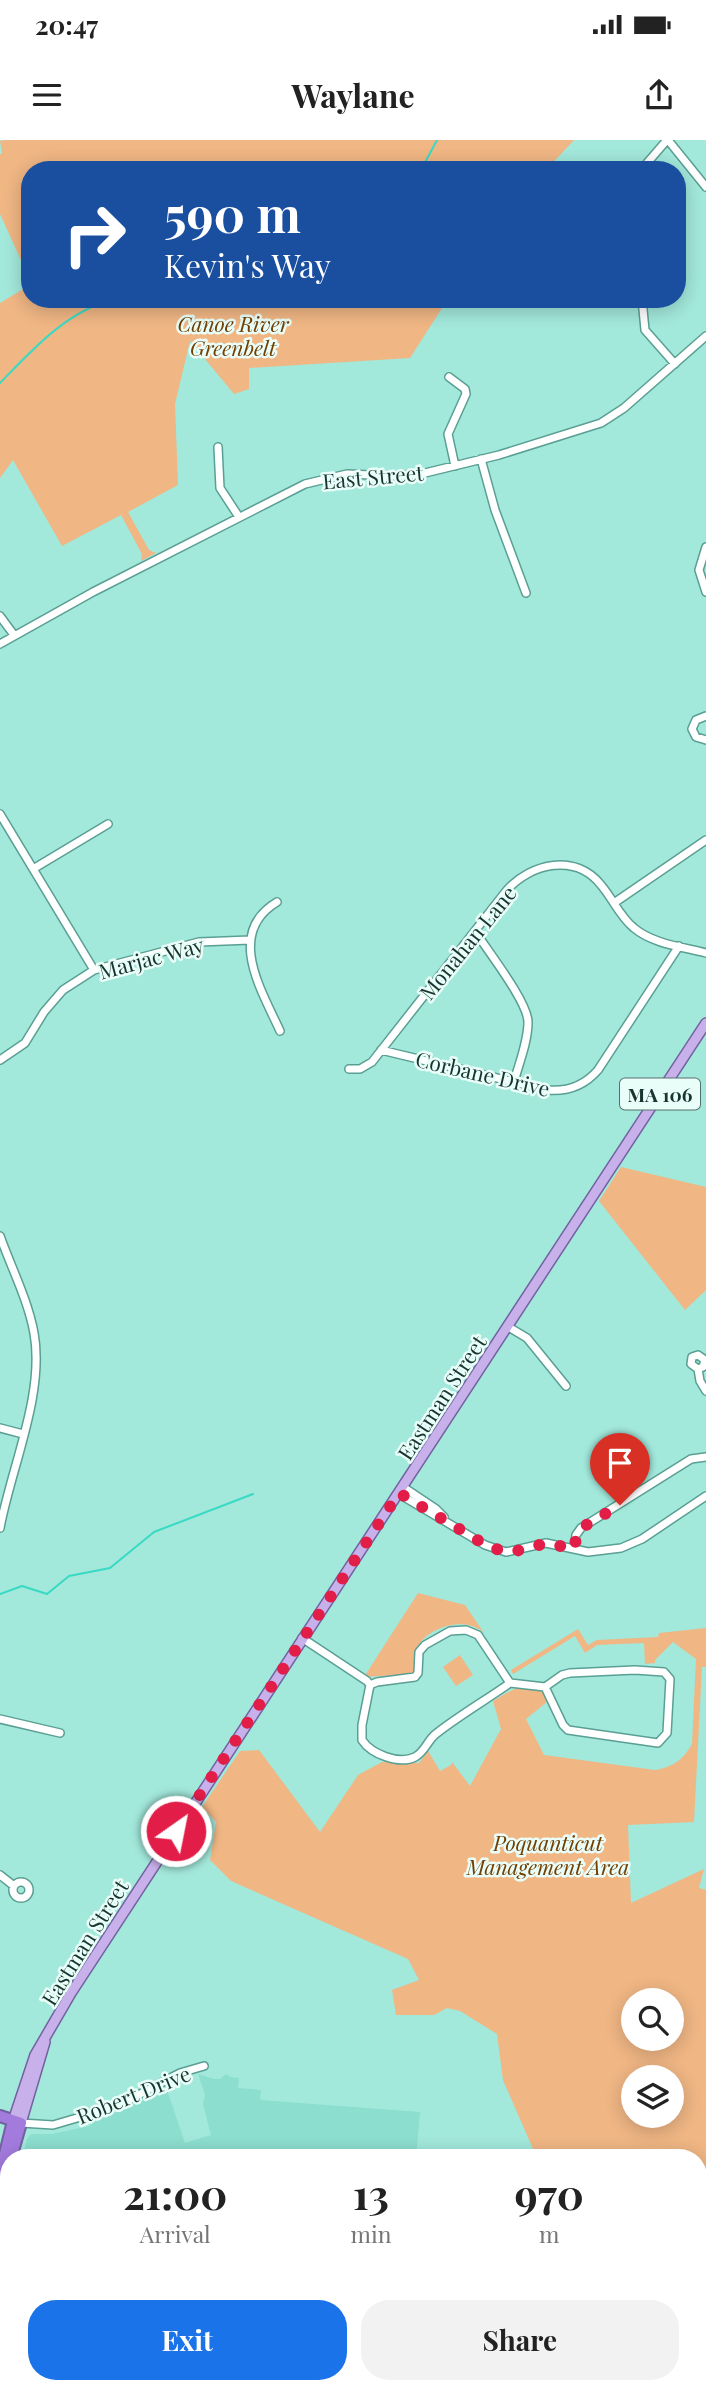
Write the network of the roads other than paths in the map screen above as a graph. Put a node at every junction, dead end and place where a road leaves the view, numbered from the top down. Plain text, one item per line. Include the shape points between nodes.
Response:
1 (667, 140) edge
2 (649, 161) edge
3 (684, 161) edge
4 (686, 163) edge
5 (706, 187) edge
6 (643, 308) edge
7 (706, 336) edge
8 (675, 364) junction
9 (449, 377) dead end
10 (218, 447) dead end
11 (481, 459) junction
12 (455, 466) junction
13 (239, 517) junction
14 (706, 547) edge
15 (706, 592) edge
16 (526, 593) dead end
17 (0, 615) edge
18 (14, 635) junction
19 (0, 645) edge
20 (706, 716) edge
21 (706, 740) edge
22 (0, 814) edge
23 (108, 824) dead end
24 (706, 840) edge
25 (33, 869) junction
26 (277, 902) dead end
27 (614, 903) junction
28 (475, 931) junction
29 (250, 940) junction
30 (679, 946) junction
31 (706, 953) edge
32 (94, 970) junction
33 (706, 1023) edge
34 (280, 1031) dead end
35 (382, 1050) junction
36 (0, 1060) edge
37 (349, 1069) dead end
38 (514, 1082) junction
39 (0, 1236) edge
40 (507, 1326) junction
41 (698, 1369) dead end
42 (566, 1386) dead end
43 (706, 1391) edge
44 (0, 1428) edge
45 (23, 1434) junction
46 (706, 1457) edge
47 (401, 1490) junction
48 (706, 1496) edge
49 (0, 1528) edge
50 (574, 1549) junction
51 (301, 1640) junction
52 (510, 1683) junction
53 (370, 1685) junction
54 (545, 1687) junction
55 (0, 1719) edge
56 (60, 1733) dead end
57 (0, 1875) edge
58 (15, 1886) dead end
59 (204, 2066) dead end
60 (0, 2116) edge
61 (17, 2122) junction
62 (8, 2149) edge
63 (12, 2149) edge

1 - 2 street
1 - 3 street
4 - 5 street
6 - 8 street via 645,330
7 - 8 street, East Street
8 - 11 street, East Street via 601,423
9 - 12 street via 465,388 466,394 448,435
10 - 13 street via 220,488
11 - 12 street, East Street
11 - 16 street
12 - 13 street, East Street via 394,476 326,478
13 - 18 street, East Street
14 - 15 street via 699,570
17 - 18 street
18 - 19 street, East Street
20 - 21 street via 696,720 692,729 696,737
22 - 25 street
23 - 25 street
24 - 27 street
25 - 32 street
26 - 29 street via 260,915
27 - 28 street, Monahan Lane via 585,871 562,864 546,866 519,878
27 - 30 street, Monahan Lane via 643,934
28 - 35 street, Monahan Lane
28 - 38 street via 527,1016
29 - 32 street, Marjac Way via 199,942
29 - 34 street via 253,966
30 - 31 street, Monahan Lane
30 - 38 street, Corbane Drive via 589,1079 554,1091
32 - 36 street, Marjac Way via 63,990 21,1047
33 - 40 main road, Eastman Street / MA 106
35 - 37 street, Monahan Lane via 364,1068
35 - 38 street, Corbane Drive
39 - 45 street via 35,1341 35,1384
40 - 42 street via 527,1338
40 - 47 main road, Eastman Street / MA 106
41 - 43 street
44 - 45 street
45 - 49 street
46 - 50 street via 691,1459 581,1528
47 - 50 street via 501,1551 547,1543
47 - 51 main road, Eastman Street / MA 106
48 - 50 street via 628,1546 596,1552
51 - 53 street
51 - 61 main road, Eastman Street / MA 106 via 73,1989 35,2055
52 - 53 street via 478,1635 466,1630 450,1631 425,1645 419,1652 415,1677
52 - 53 street via 435,1734 418,1756 410,1759 382,1757 362,1740
52 - 54 street
54 - 54 street via 568,1730 658,1743 667,1732 670,1679 664,1672 570,1673
55 - 56 street
57 - 58 street
59 - 61 street, Robert Drive via 82,2116 53,2124
60 - 61 highway
61 - 62 highway, MA 106
61 - 63 highway, MA 106

